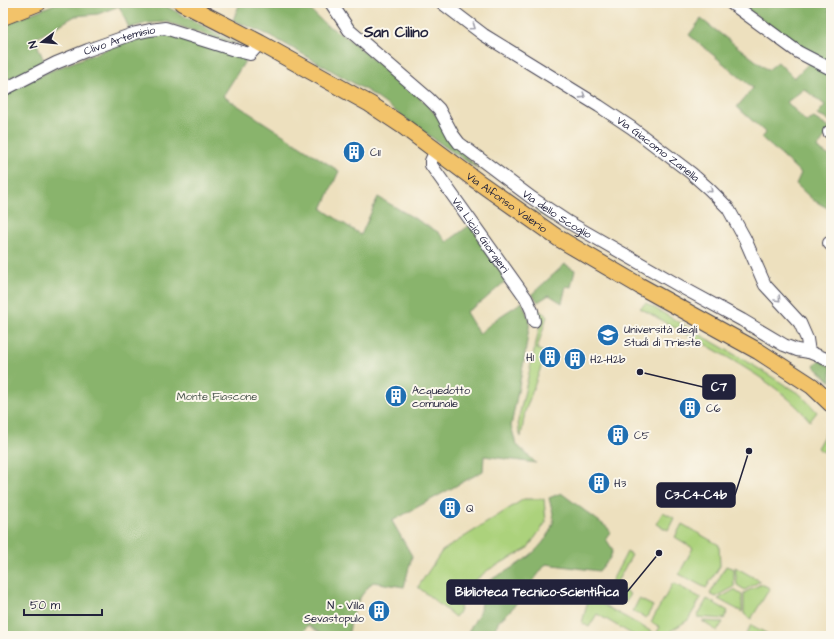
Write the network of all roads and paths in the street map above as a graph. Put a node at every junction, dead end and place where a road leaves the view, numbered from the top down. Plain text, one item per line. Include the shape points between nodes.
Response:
1 (38, 3) edge
2 (182, 3) edge
3 (331, 3) edge
4 (442, 3) edge
5 (731, 3) edge
6 (3, 17) edge
7 (260, 43) junction
8 (831, 69) edge
9 (3, 90) edge
10 (436, 150) junction
11 (532, 198) junction
12 (522, 213) junction
13 (568, 222) junction
14 (558, 238) junction
15 (534, 321) dead end
16 (809, 352) junction
17 (831, 361) edge
18 (831, 404) edge

1 - 6 main road
2 - 7 main road, Via Alfonso Valerio
3 - 11 street, Via dello Scoglio via 349,30 439,109 458,143
4 -> 16 street, Via Giacomo Zanella via 484,35 632,128 709,189 728,208 765,285 800,323
5 - 8 street via 798,52
7 - 9 street, Clivo Artemisio via 250,54 165,28 150,30 56,63
7 - 10 main road, Via Alfonso Valerio via 370,104
10 - 12 main road, Via Alfonso Valerio
10 - 15 street, Via Licio Giorgieri via 431,165 526,298
11 - 12 street
11 - 13 street, Via dello Scoglio
12 - 14 main road, Via Alfonso Valerio
13 - 14 street
13 - 16 street, Via dello Scoglio via 784,345
14 - 18 main road, Via Alfonso Valerio via 758,350 812,386
16 - 17 street, Via dello Scoglio

